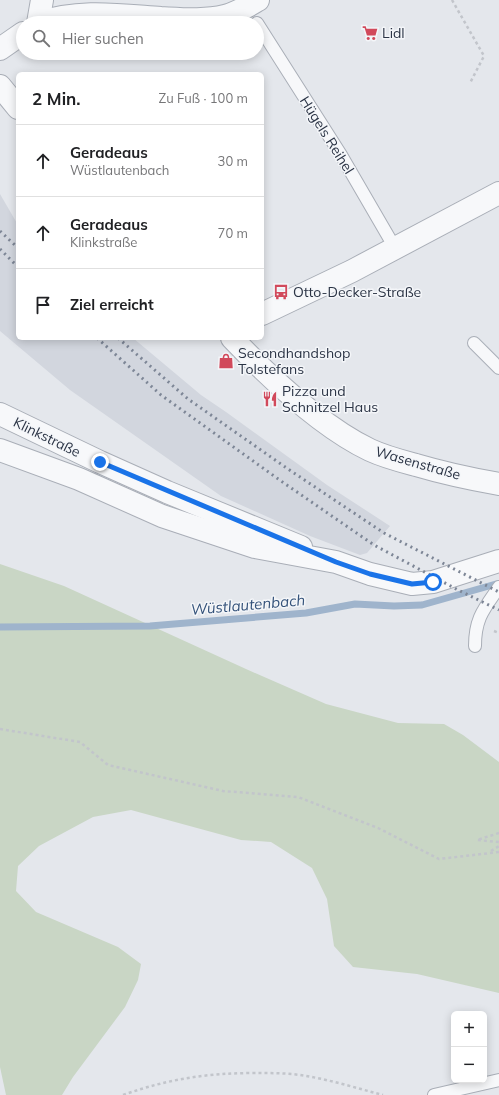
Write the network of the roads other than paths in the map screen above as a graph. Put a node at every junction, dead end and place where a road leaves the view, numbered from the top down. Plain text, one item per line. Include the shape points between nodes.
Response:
1 (42, 0) edge
2 (255, 13) edge
3 (39, 16) edge
4 (65, 16) edge
5 (121, 16) edge
6 (225, 16) edge
7 (264, 28) edge
8 (16, 38) edge
9 (0, 49) edge
10 (0, 86) edge
11 (16, 106) edge
12 (499, 193) edge
13 (395, 248) junction
14 (264, 313) edge
15 (234, 340) edge
16 (474, 342) dead end
17 (499, 368) edge
18 (0, 414) edge
19 (0, 450) edge
20 (499, 484) edge
21 (499, 560) edge
22 (336, 562) junction
23 (499, 587) edge
24 (475, 646) dead end
25 (499, 1080) edge
26 (434, 1095) edge

1 - 3 street
2 - 6 street
4 - 5 street
7 - 13 lane, Hügels Reihel
8 - 9 street
10 - 11 street
12 - 13 street
13 - 14 street
15 - 20 street, Wasenstraße via 276,382 320,418 358,444 391,458 432,470
16 - 17 lane
18 - 22 street, Klinkstraße via 106,465
19 - 22 street via 191,526 255,547
21 - 22 street via 433,582 412,584 370,574
23 - 24 lane via 480,614 475,633
25 - 26 lane

